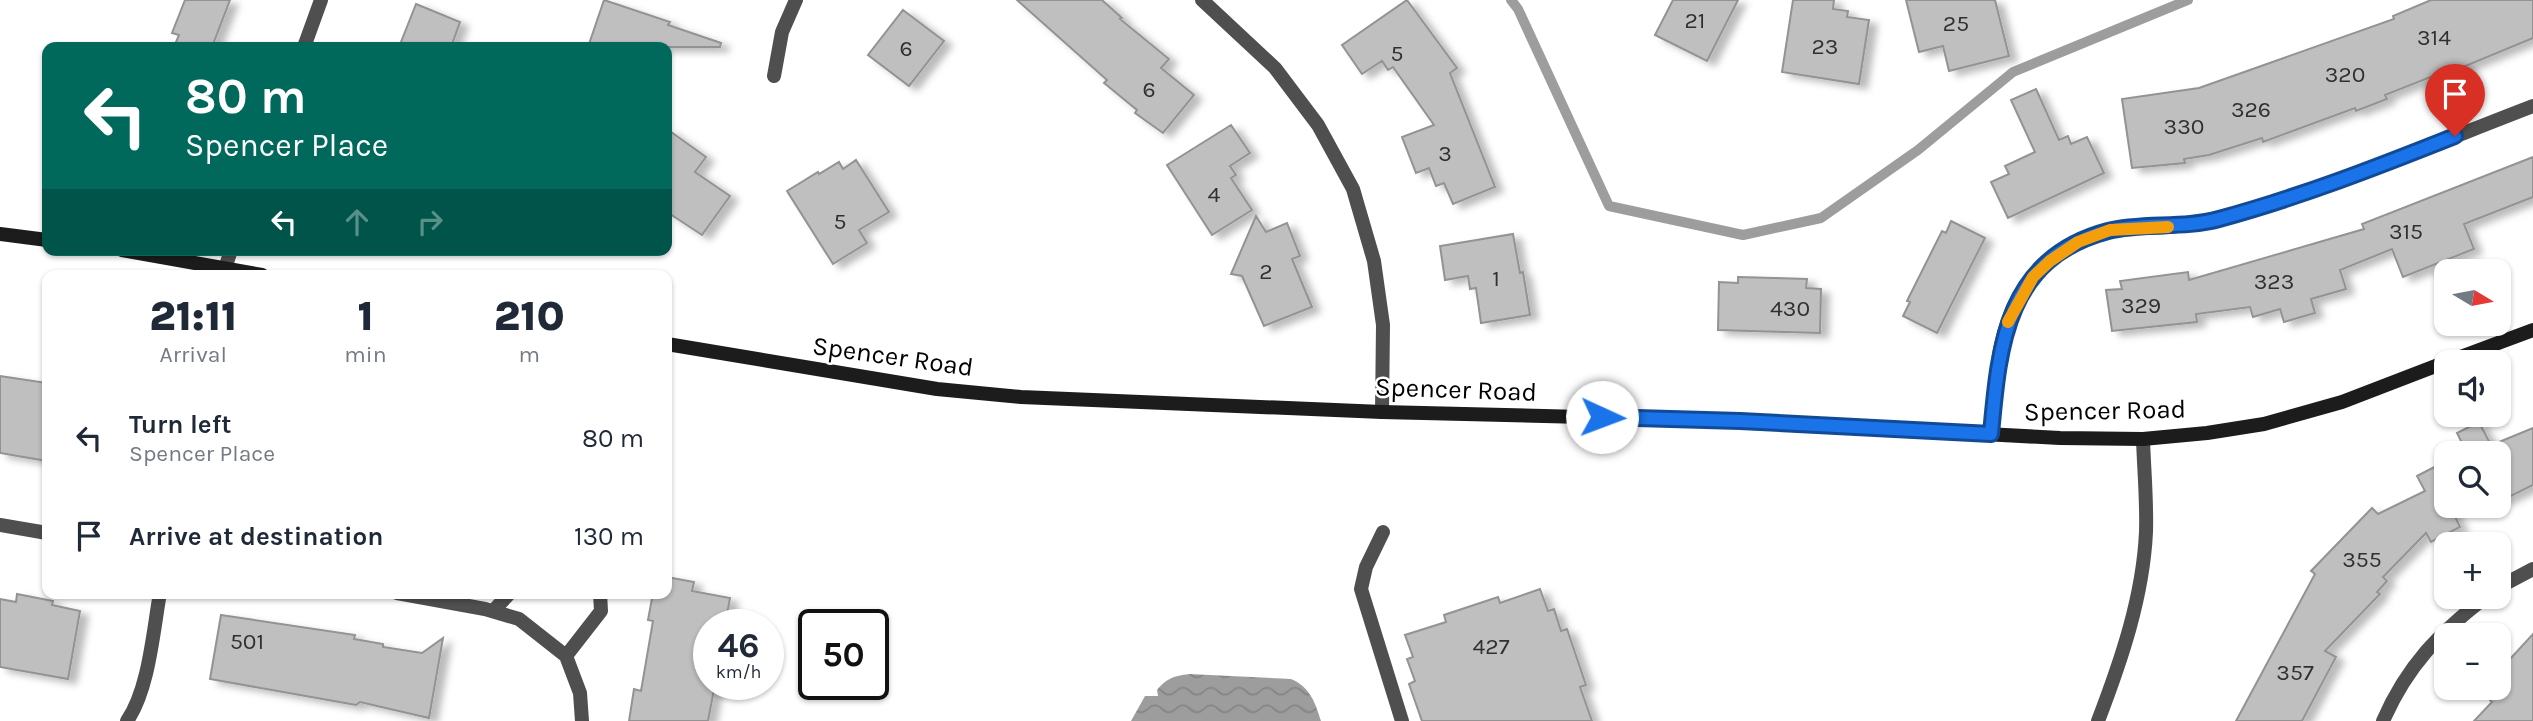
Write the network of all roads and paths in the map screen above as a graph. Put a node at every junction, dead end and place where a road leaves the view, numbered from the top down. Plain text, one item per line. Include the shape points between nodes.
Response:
1 (321, 0) edge
2 (796, 0) edge
3 (1202, 0) edge
4 (306, 42) edge
5 (774, 76) dead end
6 (2533, 106) edge
7 (0, 234) edge
8 (42, 239) edge
9 (151, 256) edge
10 (219, 270) edge
11 (2533, 330) edge
12 (672, 345) edge
13 (2479, 350) edge
14 (2434, 367) edge
15 (1382, 412) junction
16 (1991, 434) junction
17 (2143, 439) junction
18 (0, 525) edge
19 (42, 532) edge
20 (1383, 532) dead end
21 (2533, 569) edge
22 (2511, 581) edge
23 (159, 599) edge
24 (429, 599) edge
25 (505, 599) edge
26 (600, 599) edge
27 (2470, 609) edge
28 (494, 611) junction
29 (566, 656) junction
30 (127, 721) edge
31 (582, 721) edge
32 (1402, 721) edge
33 (2098, 721) edge
34 (2383, 721) edge

1 - 4 street
2 - 5 street via 782,32
3 - 15 street via 1275,68 1318,125 1353,189 1374,261 1382,325
6 - 16 street via 2352,177 2216,220 2110,230 2078,242 2033,277 2007,324 1997,367
7 - 8 main road
9 - 10 main road
11 - 13 main road, Spencer Road
12 - 15 main road, Spencer Road via 937,388 1021,397
14 - 17 main road, Spencer Road via 2342,402 2264,424
15 - 16 main road, Spencer Road via 1740,421
16 - 17 main road, Spencer Road
17 - 33 street via 2146,531 2141,577
18 - 19 street
20 - 32 street via 1361,589
21 - 22 street
23 - 30 street via 144,678
24 - 28 street
25 - 28 street
26 - 29 street via 601,611
27 - 34 street via 2428,647
28 - 29 street via 519,618
29 - 31 street via 580,693

